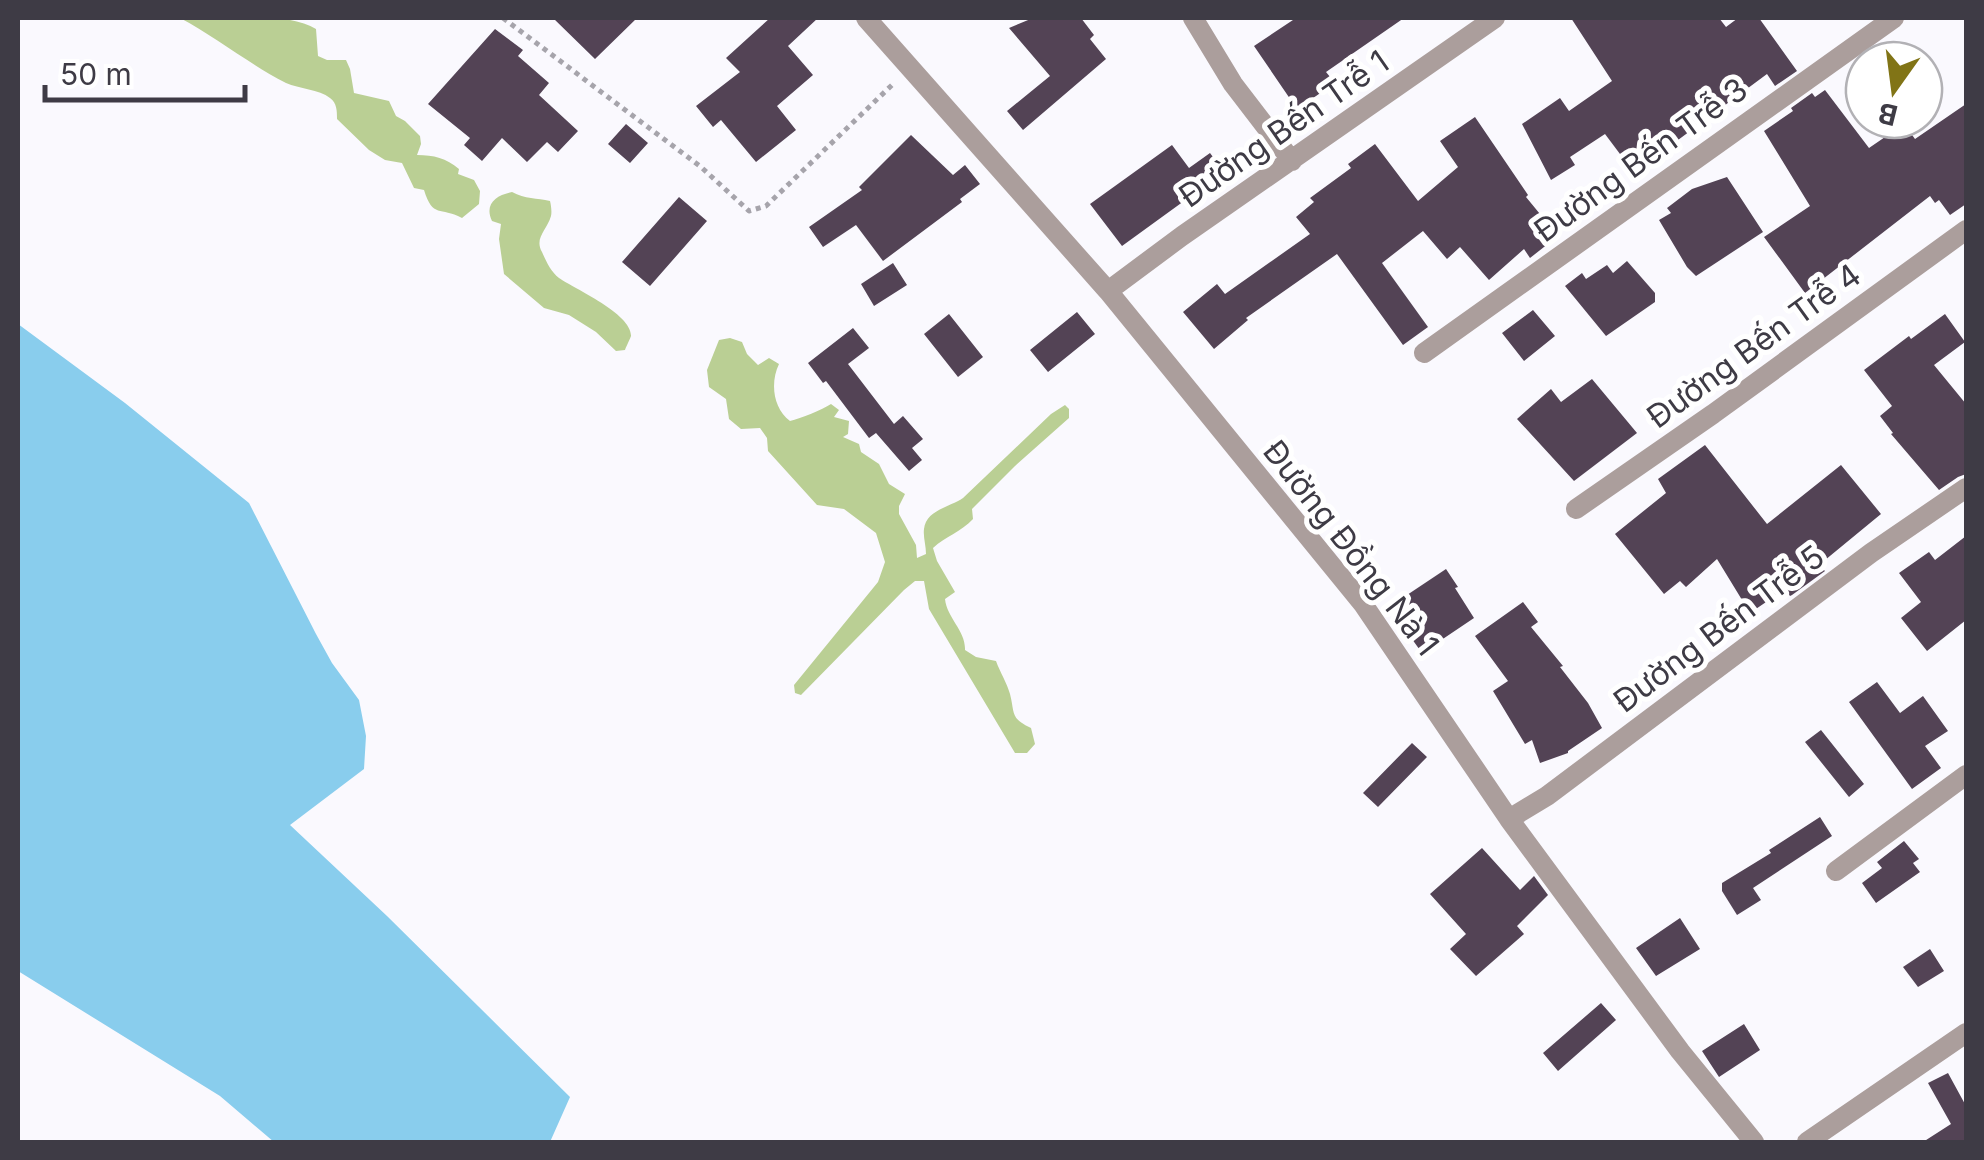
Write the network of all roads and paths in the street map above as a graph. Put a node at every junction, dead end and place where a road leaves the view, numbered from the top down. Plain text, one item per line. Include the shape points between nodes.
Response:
1 (503, 18) edge
2 (866, 18) edge
3 (1193, 18) edge
4 (1495, 18) edge
5 (1894, 18) edge
6 (910, 68) junction
7 (1292, 161) junction
8 (1966, 230) edge
9 (1108, 291) junction
10 (1424, 352) dead end
11 (1966, 488) edge
12 (1576, 509) dead end
13 (1966, 775) edge
14 (1509, 819) junction
15 (1836, 871) dead end
16 (1966, 1033) edge
17 (1754, 1142) edge
18 (1807, 1142) edge

1 - 6 path via 749,211 766,206
2 - 6 street, Đường Đồng Nà 1
3 - 7 street
4 - 7 street, Đường Bến Trễ 1
5 - 10 street, Đường Bến Trễ 3
6 - 9 street, Đường Đồng Nà 1
7 - 9 street, Đường Bến Trễ 1
8 - 12 street, Đường Bến Trễ 4
9 - 14 street, Đường Đồng Nà 1 via 1363,604
11 - 14 street, Đường Bến Trễ 5
13 - 15 street
14 - 17 street, Đường Đồng Nà 1
16 - 18 street

